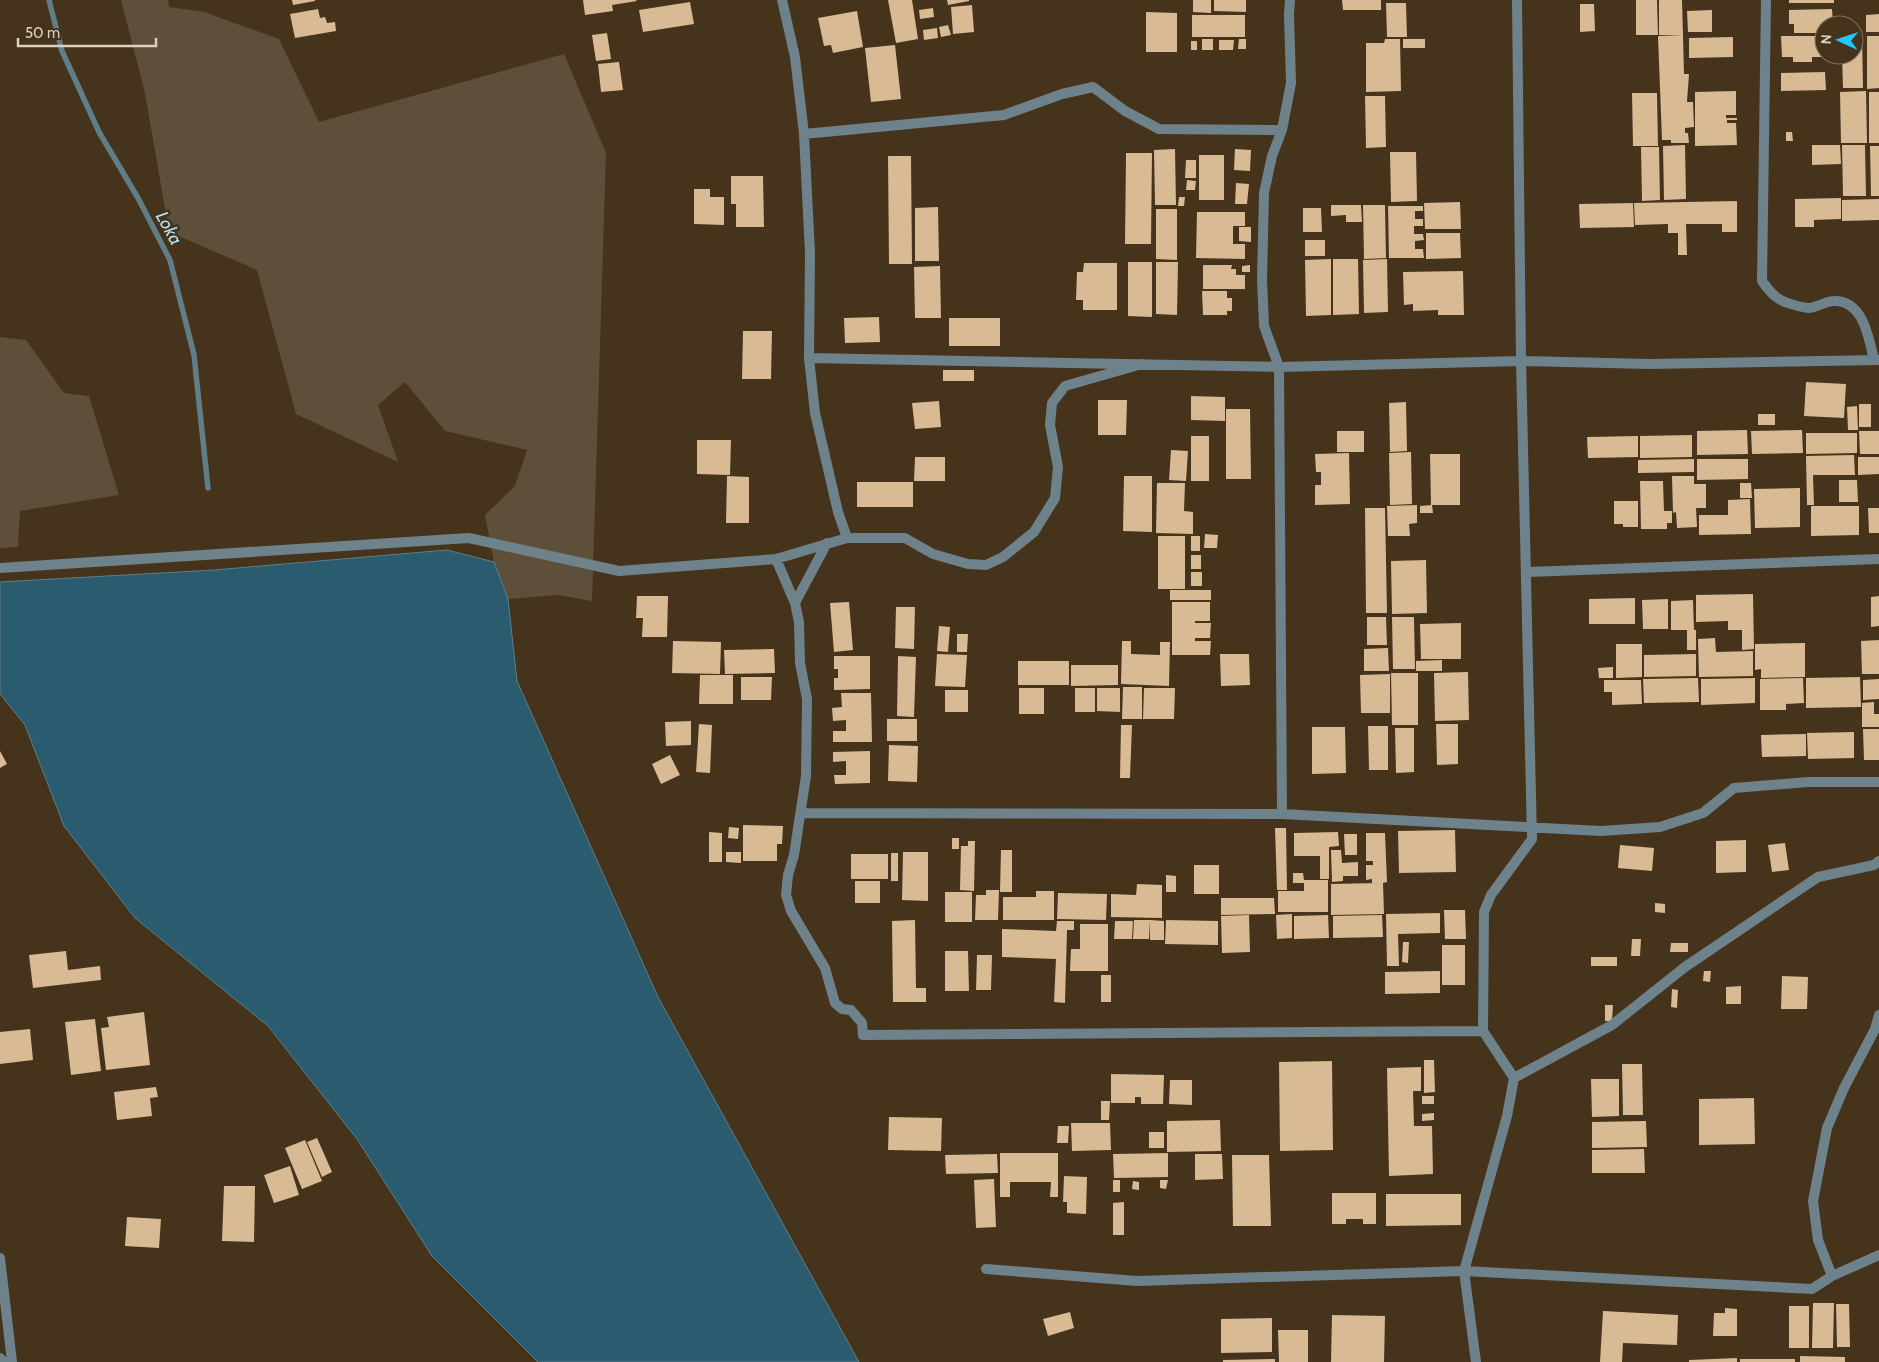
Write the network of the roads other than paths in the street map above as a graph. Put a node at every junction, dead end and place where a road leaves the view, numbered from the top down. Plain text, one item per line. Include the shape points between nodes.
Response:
1 (782, 0) edge
2 (1290, 0) edge
3 (1517, 0) edge
4 (1766, 0) edge
5 (1282, 130) junction
6 (804, 134) junction
7 (809, 358) junction
8 (1877, 360) edge
9 (1521, 361) junction
10 (1142, 364) junction
11 (1279, 366) junction
12 (847, 538) junction
13 (827, 543) junction
14 (776, 558) junction
15 (1879, 559) edge
16 (0, 568) edge
17 (1527, 572) junction
18 (795, 604) junction
19 (1879, 782) edge
20 (801, 813) junction
21 (1282, 814) junction
22 (1531, 826) junction
23 (1879, 861) edge
24 (1879, 1015) edge
25 (1483, 1031) junction
26 (1514, 1078) junction
27 (1879, 1255) edge
28 (0, 1258) edge
29 (986, 1269) dead end
30 (1464, 1271) junction
31 (1832, 1276) junction
32 (0, 1358) edge
33 (4, 1362) edge
34 (12, 1362) edge
35 (1476, 1362) edge

1 - 6 street via 795,57
2 - 5 street via 1291,83
3 - 9 street
4 - 8 street via 1762,281 1776,298 1806,308 1842,301 1859,313
5 - 6 street via 1159,129 1125,111 1093,87 1062,94 1004,115
5 - 11 street via 1264,193 1262,280 1264,326
6 - 7 street via 810,252
7 - 10 street
7 - 12 street via 815,413
8 - 9 street via 1649,364
9 - 11 street
9 - 17 street
10 - 11 street
10 - 12 street via 1065,386 1052,403 1050,425 1058,467 1055,498 1034,532 1002,557 986,565 968,564 933,554 905,538
11 - 21 street
12 - 13 street
13 - 14 street
13 - 18 street
14 - 16 street via 620,571 462,538
14 - 18 street
15 - 17 street
17 - 22 street
18 - 20 street via 807,699 806,776
19 - 22 street via 1808,782 1734,788 1703,813 1660,827 1602,831
20 - 21 street
20 - 25 street via 788,875 788,903 825,968 835,1003 842,1009 851,1010 862,1023 863,1035
21 - 22 street
22 - 25 street via 1532,839 1491,895 1484,912
23 - 26 street via 1874,865 1818,877 1685,967 1612,1026
24 - 31 street via 1827,1128 1813,1201 1818,1240
25 - 26 street
26 - 30 street via 1507,1116
27 - 31 street
28 - 34 street
29 - 30 street via 1137,1281
30 - 31 street via 1812,1288
30 - 35 street
32 - 33 street

